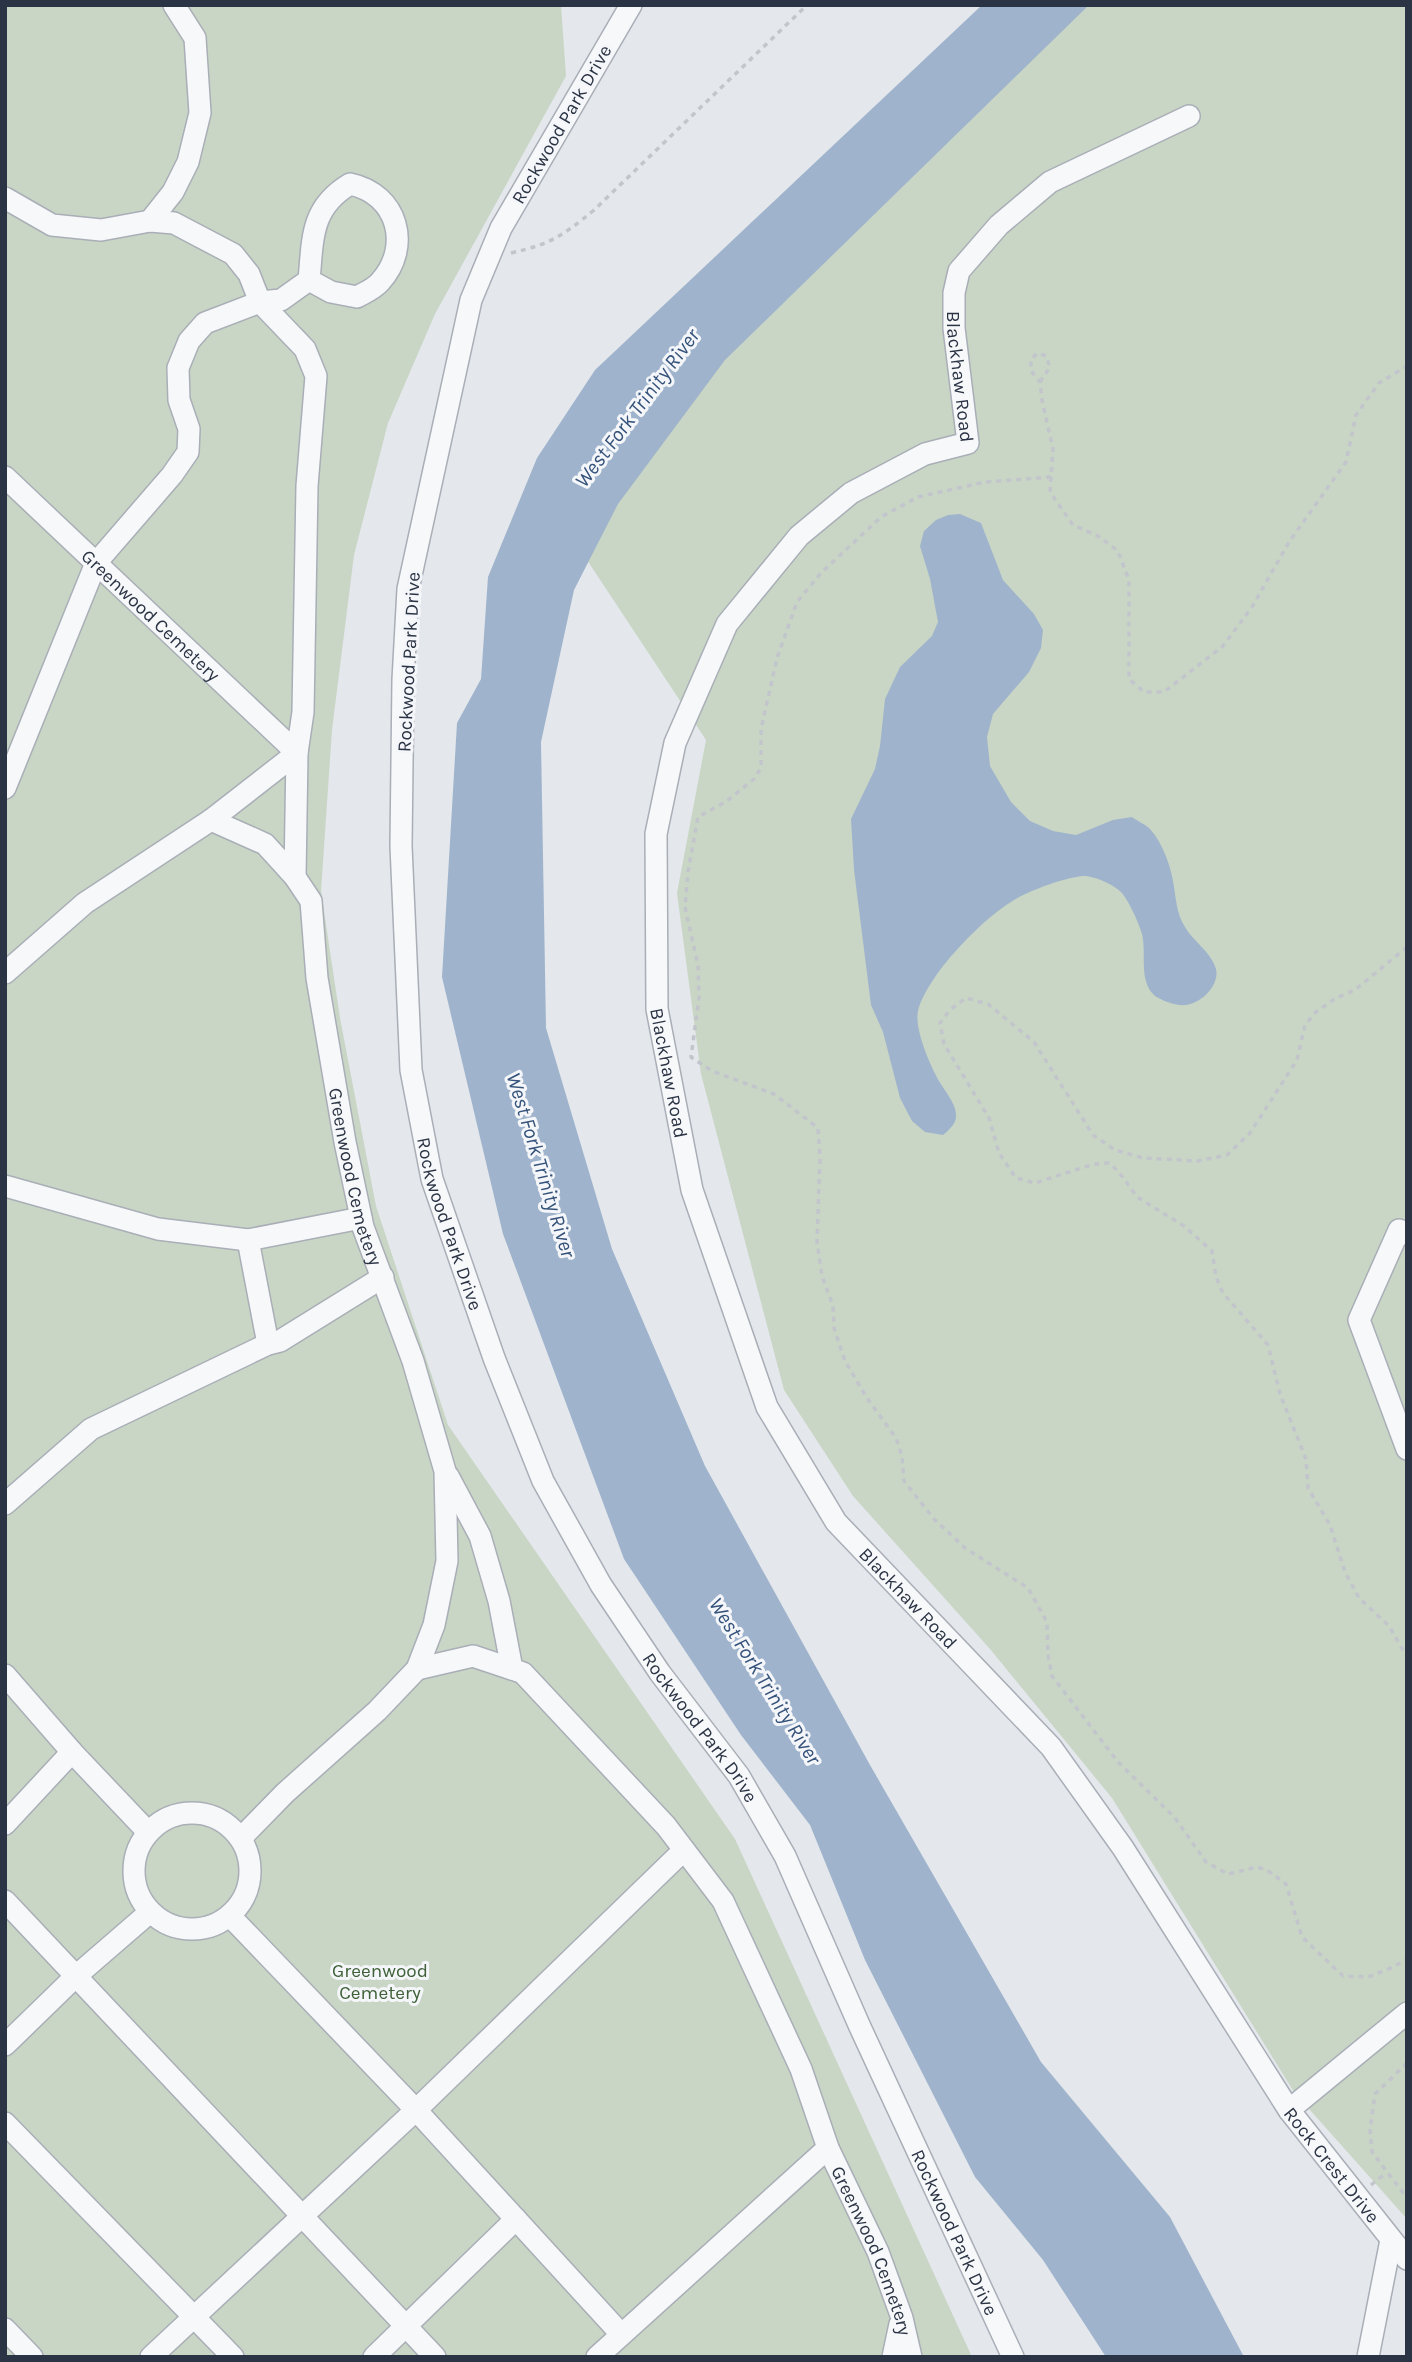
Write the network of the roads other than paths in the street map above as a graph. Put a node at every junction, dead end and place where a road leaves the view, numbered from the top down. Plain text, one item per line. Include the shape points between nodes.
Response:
1 (174, 5) edge
2 (631, 5) edge
3 (1189, 116) dead end
4 (5, 198) edge
5 (150, 221) junction
6 (309, 280) junction
7 (260, 302) junction
8 (5, 477) edge
9 (96, 563) junction
10 (297, 752) junction
11 (5, 788) edge
12 (211, 820) junction
13 (295, 877) junction
14 (5, 973) edge
15 (5, 1186) edge
16 (361, 1218) junction
17 (1407, 1234) edge
18 (248, 1240) junction
19 (383, 1277) junction
20 (268, 1344) junction
21 (1407, 1450) edge
22 (445, 1471) junction
23 (5, 1504) edge
24 (417, 1669) junction
25 (512, 1669) junction
26 (5, 1675) edge
27 (72, 1752) junction
28 (5, 1824) edge
29 (148, 1831) junction
30 (241, 1838) junction
31 (684, 1850) junction
32 (5, 1901) edge
33 (150, 1912) junction
34 (230, 1916) junction
35 (76, 1976) junction
36 (1407, 2013) edge
37 (5, 2045) edge
38 (416, 2110) junction
39 (1289, 2110) junction
40 (5, 2123) edge
41 (828, 2148) junction
42 (303, 2216) junction
43 (516, 2219) junction
44 (1391, 2240) junction
45 (1407, 2259) edge
46 (195, 2316) junction
47 (902, 2318) junction
48 (406, 2326) junction
49 (5, 2329) edge
50 (621, 2334) junction
51 (32, 2357) edge
52 (150, 2357) edge
53 (233, 2357) edge
54 (374, 2357) edge
55 (435, 2357) edge
56 (597, 2357) edge
57 (893, 2357) edge
58 (911, 2357) edge
59 (1013, 2357) edge
60 (1368, 2357) edge

1 - 5 street via 195,38 200,113 188,162
2 - 59 street, Rockwood Park Drive via 501,228 471,300 408,589 401,846 411,1070 432,1179 494,1358 544,1481 601,1585 660,1673 739,1776 785,1856
3 - 39 street, Blackhaw Road via 1050,181 999,225 959,271 954,293 968,443 925,454 850,493 799,536 727,624 676,743 656,834 657,1009 692,1190 767,1406 836,1522 1051,1747 1123,1848
4 - 5 street via 52,225 101,230
5 - 7 street, Greenwood Cemetery via 174,223 233,254 249,274
6 - 6 street via 331,292 357,297 379,284 392,265 398,240 387,205 377,194 350,184 327,202 317,220
6 - 7 street via 281,300
7 - 9 street via 205,323 189,341 178,368 179,400 189,429 188,452
7 - 10 street, Greenwood Cemetery via 305,349 316,376 307,486 303,712
8 - 9 street, Greenwood Cemetery
9 - 10 street, Greenwood Cemetery
9 - 11 street
10 - 12 street
10 - 13 street, Greenwood Cemetery
12 - 13 street, Greenwood Cemetery via 265,844
12 - 14 street via 85,903
13 - 16 street, Greenwood Cemetery via 311,901 319,990
15 - 18 street via 158,1229
16 - 18 street
16 - 19 street, Greenwood Cemetery
17 - 21 street via 1399,1230 1359,1320
18 - 20 street
19 - 20 street
19 - 22 street, Greenwood Cemetery
20 - 23 street via 91,1429
22 - 24 street, Greenwood Cemetery via 447,1561 434,1625
22 - 25 street, Greenwood Cemetery via 480,1536
24 - 25 street, Greenwood Cemetery via 473,1656
24 - 30 street, Greenwood Cemetery
25 - 31 street, Greenwood Cemetery via 523,1673 573,1724
26 - 27 street
27 - 28 street
27 - 29 street
29 - 30 street via 165,1818 194,1811 221,1819
29 - 33 street via 133,1861 134,1881
30 - 34 street via 250,1860 250,1879 245,1896
31 - 38 street
31 - 41 street, Greenwood Cemetery via 723,1901 801,2069
32 - 35 street
33 - 34 street via 169,1925 189,1930
33 - 35 street
34 - 38 street
35 - 37 street
35 - 42 street
36 - 39 street, Rock Crest Drive
38 - 42 street
38 - 43 street
39 - 44 street, Rock Crest Drive
40 - 46 street
41 - 47 street, Greenwood Cemetery via 878,2252
41 - 50 street, Greenwood Cemetery
42 - 46 street
42 - 48 street
43 - 48 street
43 - 50 street
44 - 45 street, Rock Crest Drive
44 - 60 street, Rock Crest Drive
46 - 52 street
46 - 53 street
47 - 57 street
47 - 58 street, Greenwood Cemetery
48 - 54 street
48 - 55 street
49 - 51 street
50 - 56 street, Greenwood Cemetery

